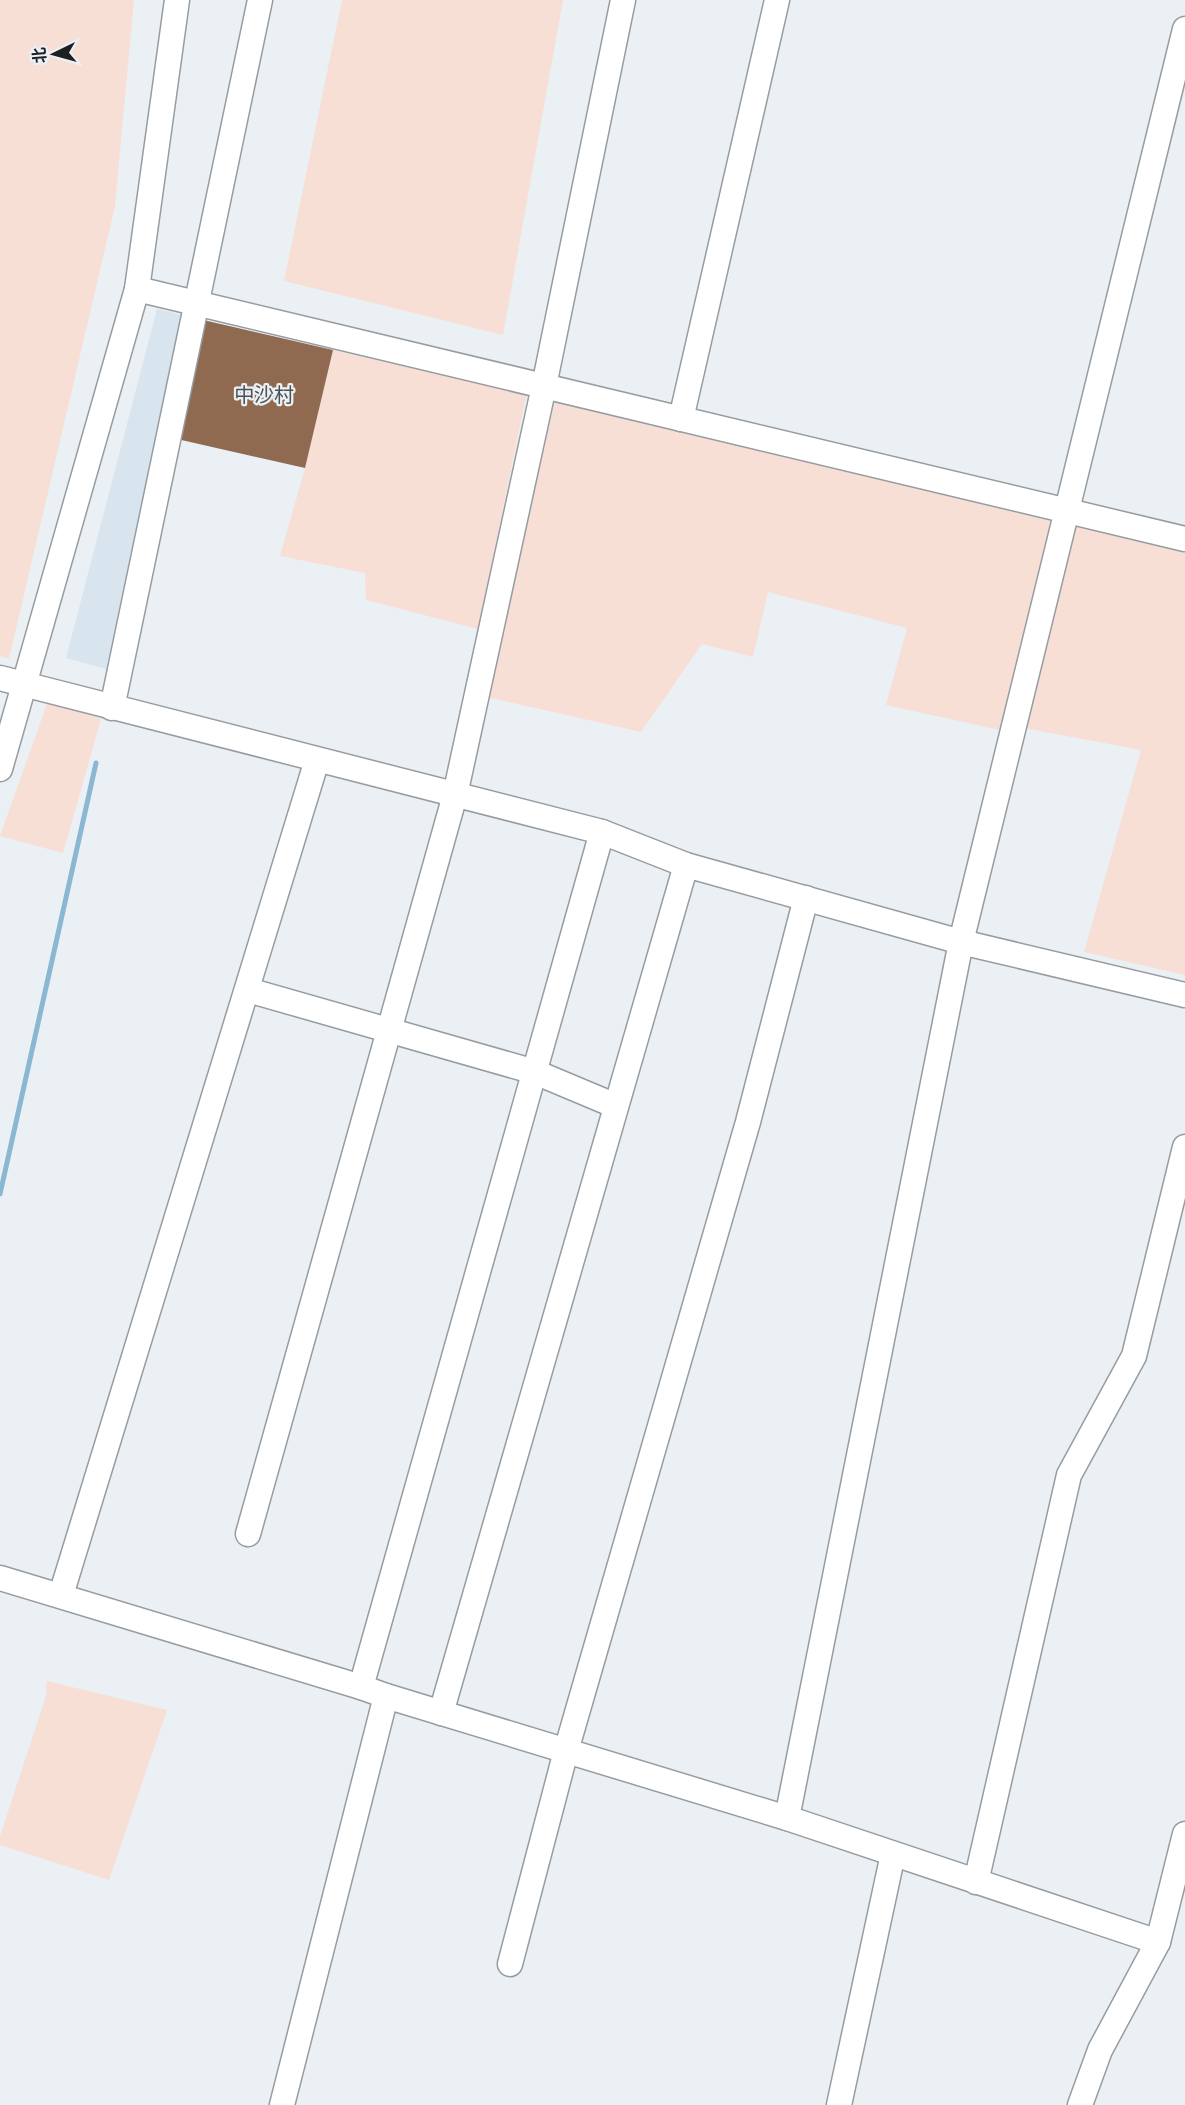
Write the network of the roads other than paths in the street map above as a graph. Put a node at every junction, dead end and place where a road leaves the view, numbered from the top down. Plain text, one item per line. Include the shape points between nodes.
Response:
1 (177, 0) edge
2 (260, 0) edge
3 (623, 0) edge
4 (777, 0) edge
5 (1185, 29) edge
6 (137, 289) junction
7 (197, 304) junction
8 (544, 386) junction
9 (681, 419) junction
10 (1066, 511) junction
11 (1185, 539) edge
12 (0, 678) edge
13 (25, 686) junction
14 (112, 708) junction
15 (317, 760) junction
16 (0, 769) edge
17 (455, 795) junction
18 (602, 832) junction
19 (686, 865) junction
20 (806, 898) junction
21 (961, 942) junction
22 (248, 990) junction
23 (1185, 995) edge
24 (389, 1029) junction
25 (535, 1072) junction
26 (616, 1106) junction
27 (1185, 1148) edge
28 (248, 1534) dead end
29 (0, 1578) edge
30 (61, 1595) junction
31 (361, 1687) junction
32 (386, 1696) junction
33 (441, 1713) junction
34 (566, 1751) junction
35 (787, 1818) junction
36 (1185, 1834) edge
37 (893, 1854) junction
38 (976, 1882) junction
39 (1158, 1942) junction
40 (510, 1964) dead end
41 (282, 2105) edge
42 (839, 2105) edge
43 (1080, 2105) edge

1 - 6 street
2 - 7 street
3 - 8 street
4 - 9 street
5 - 10 street
6 - 7 street
6 - 13 street
7 - 8 street
7 - 14 street
8 - 9 street
8 - 17 street
9 - 10 street
10 - 11 street
10 - 21 street
12 - 13 street
13 - 14 street
13 - 16 street
14 - 15 street
15 - 17 street
15 - 22 street
17 - 18 street
17 - 24 street
18 - 19 street
18 - 25 street
19 - 20 street
19 - 26 street
20 - 21 street
20 - 34 street via 748,1122
21 - 23 street
21 - 35 street
22 - 24 street
22 - 30 street
24 - 25 street
24 - 28 street
25 - 26 street
25 - 31 street
26 - 33 street
27 - 38 street via 1134,1356 1069,1475
29 - 30 street
30 - 31 street
31 - 32 street
32 - 33 street
32 - 41 street
33 - 34 street
34 - 35 street
34 - 40 street
35 - 37 street
36 - 39 street
37 - 38 street
37 - 42 street
38 - 39 street
39 - 43 street via 1100,2050

